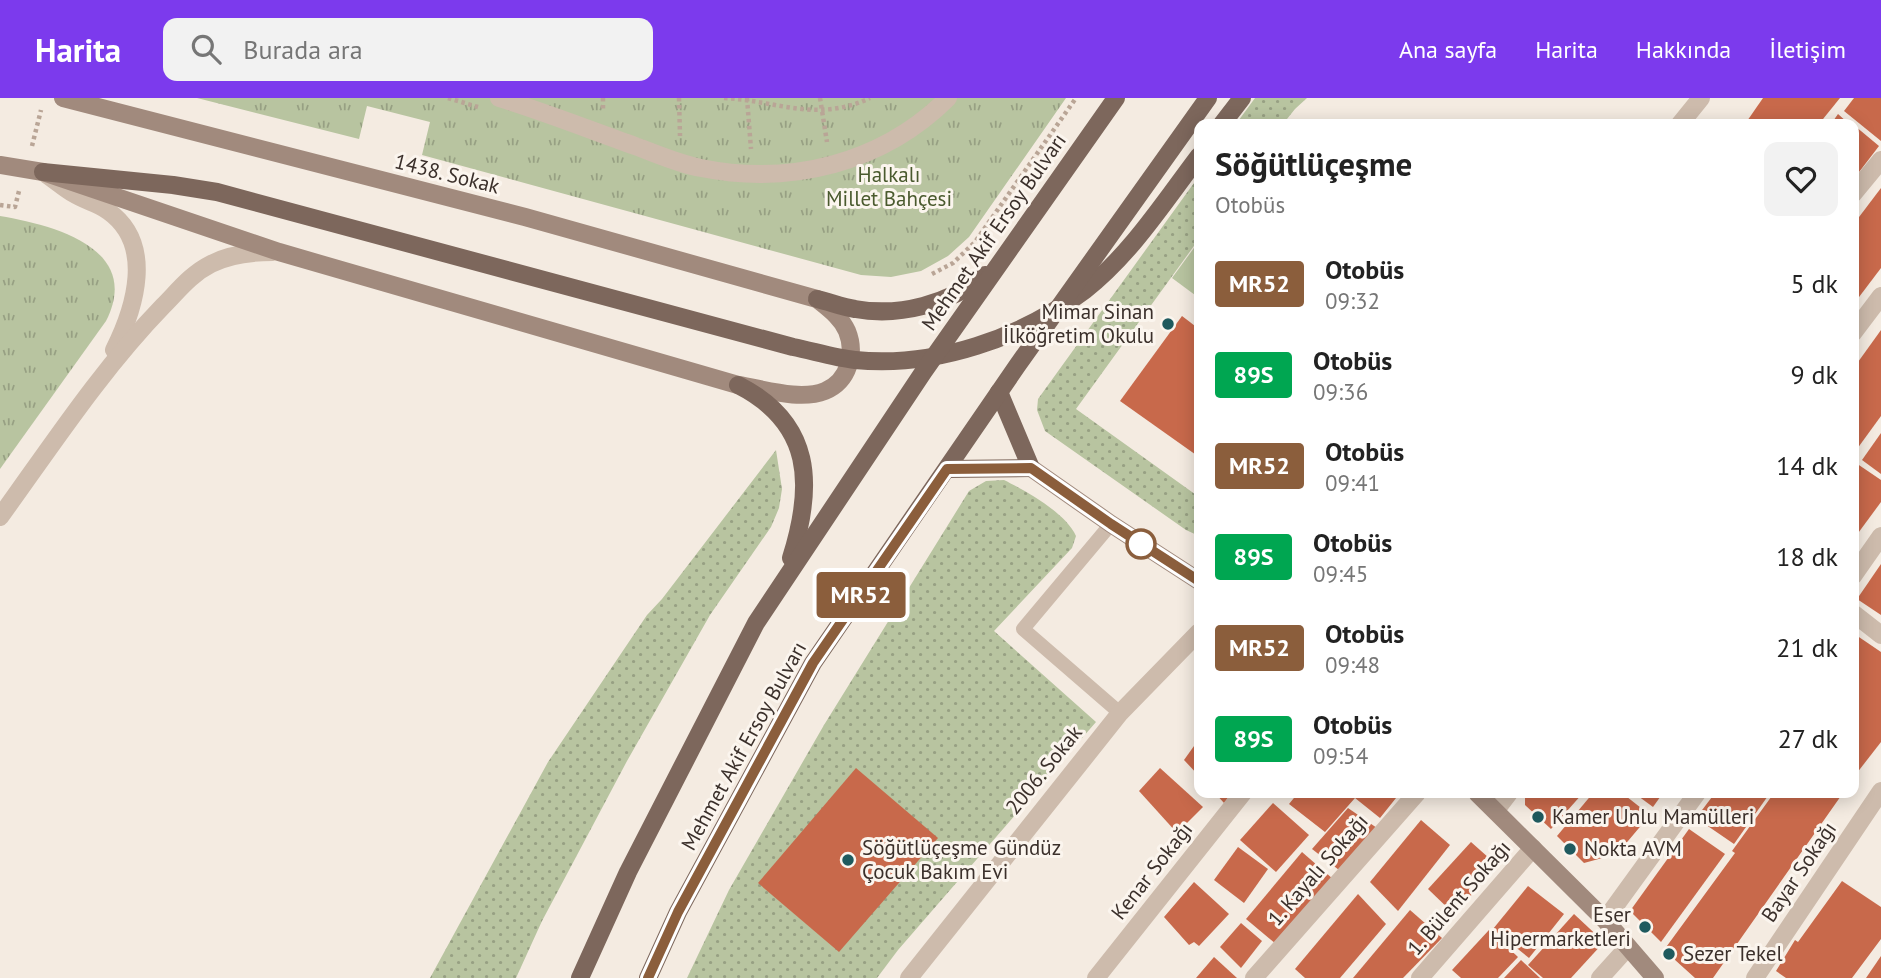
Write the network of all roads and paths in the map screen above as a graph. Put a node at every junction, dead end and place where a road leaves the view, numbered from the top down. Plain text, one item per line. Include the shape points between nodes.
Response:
1 (63, 98) edge
2 (499, 98) edge
3 (679, 98) edge
4 (724, 98) edge
5 (820, 98) edge
6 (870, 98) edge
7 (948, 98) edge
8 (1076, 98) edge
9 (1116, 98) edge
10 (1208, 98) edge
11 (1242, 98) edge
12 (1701, 98) edge
13 (747, 99) edge
14 (822, 111) junction
15 (1226, 119) edge
16 (1683, 119) edge
17 (1881, 160) edge
18 (681, 162) junction
19 (1194, 162) edge
20 (0, 165) edge
21 (831, 166) junction
22 (43, 172) junction
23 (752, 174) junction
24 (1859, 187) edge
25 (0, 205) edge
26 (15, 207) dead end
27 (279, 252) junction
28 (1001, 262) junction
29 (924, 279) dead end
30 (1881, 296) edge
31 (817, 299) junction
32 (1859, 325) edge
33 (100, 379) junction
34 (738, 385) junction
35 (999, 392) junction
36 (1031, 468) junction
37 (947, 469) junction
38 (0, 517) edge
39 (1111, 524) junction
40 (1881, 537) edge
41 (1859, 568) edge
42 (1194, 578) edge
43 (782, 583) junction
44 (1859, 618) edge
45 (1881, 635) edge
46 (1194, 637) edge
47 (1120, 713) junction
48 (1881, 791) edge
49 (1239, 798) edge
50 (1412, 798) edge
51 (1483, 798) edge
52 (1506, 798) edge
53 (1693, 798) edge
54 (1496, 810) junction
55 (1533, 848) junction
56 (1605, 920) junction
57 (1629, 947) junction
58 (580, 978) edge
59 (648, 978) edge
60 (909, 978) edge
61 (1097, 978) edge
62 (1254, 978) edge
63 (1420, 978) edge
64 (1601, 978) edge
65 (1656, 978) edge
66 (1755, 978) edge

1 - 31 street, 1438. Sokak via 525,217
2 - 18 street
3 - 18 path
4 - 13 path
5 - 14 path
6 - 14 path
7 - 21 street via 891,142
8 - 29 path via 975,242 953,263
9 - 28 main road, Mehmet Akif Ersoy Bulvarı
10 - 35 main road, Mehmet Akif Ersoy Bulvarı
11 - 15 main road
12 - 16 street
13 - 14 path
13 - 23 path
14 - 21 path
17 - 24 street
18 - 23 street
19 - 22 main road via 1132,243 1085,289 1032,323 973,348 915,360 855,360 793,347 230,195 173,184
20 - 22 street
21 - 23 street via 798,173
22 - 27 street
22 - 33 street via 110,212 131,236 137,266 131,310
25 - 26 path
27 - 33 street via 232,256 191,277 137,332
27 - 34 street
28 - 31 main road via 969,288 933,304 893,312
28 - 43 main road, Mehmet Akif Ersoy Bulvarı
30 - 32 street
31 - 34 street via 847,330 849,365 841,381 824,391 805,393
33 - 38 street
34 - 43 main road via 781,417 800,449 804,466 801,522
35 - 36 main road
35 - 37 main road, Mehmet Akif Ersoy Bulvarı
36 - 37 main road
36 - 39 street
37 - 59 main road, Mehmet Akif Ersoy Bulvarı via 813,663 678,912
39 - 42 street
39 - 47 lane via 1023,629
40 - 41 street
43 - 58 main road, Mehmet Akif Ersoy Bulvarı via 756,623 628,872
44 - 45 street
46 - 47 street, 2006. Sokak
47 - 60 street, 2006. Sokak
48 - 66 street, Bayar Sokağı
49 - 61 street, Kenar Sokağı
50 - 62 street, 1. Kayalı Sokağı
51 - 54 street
52 - 54 street
53 - 56 street
54 - 55 street
55 - 56 street
55 - 63 street, 1. Bülent Sokağı
56 - 57 street
57 - 64 street
57 - 65 street

